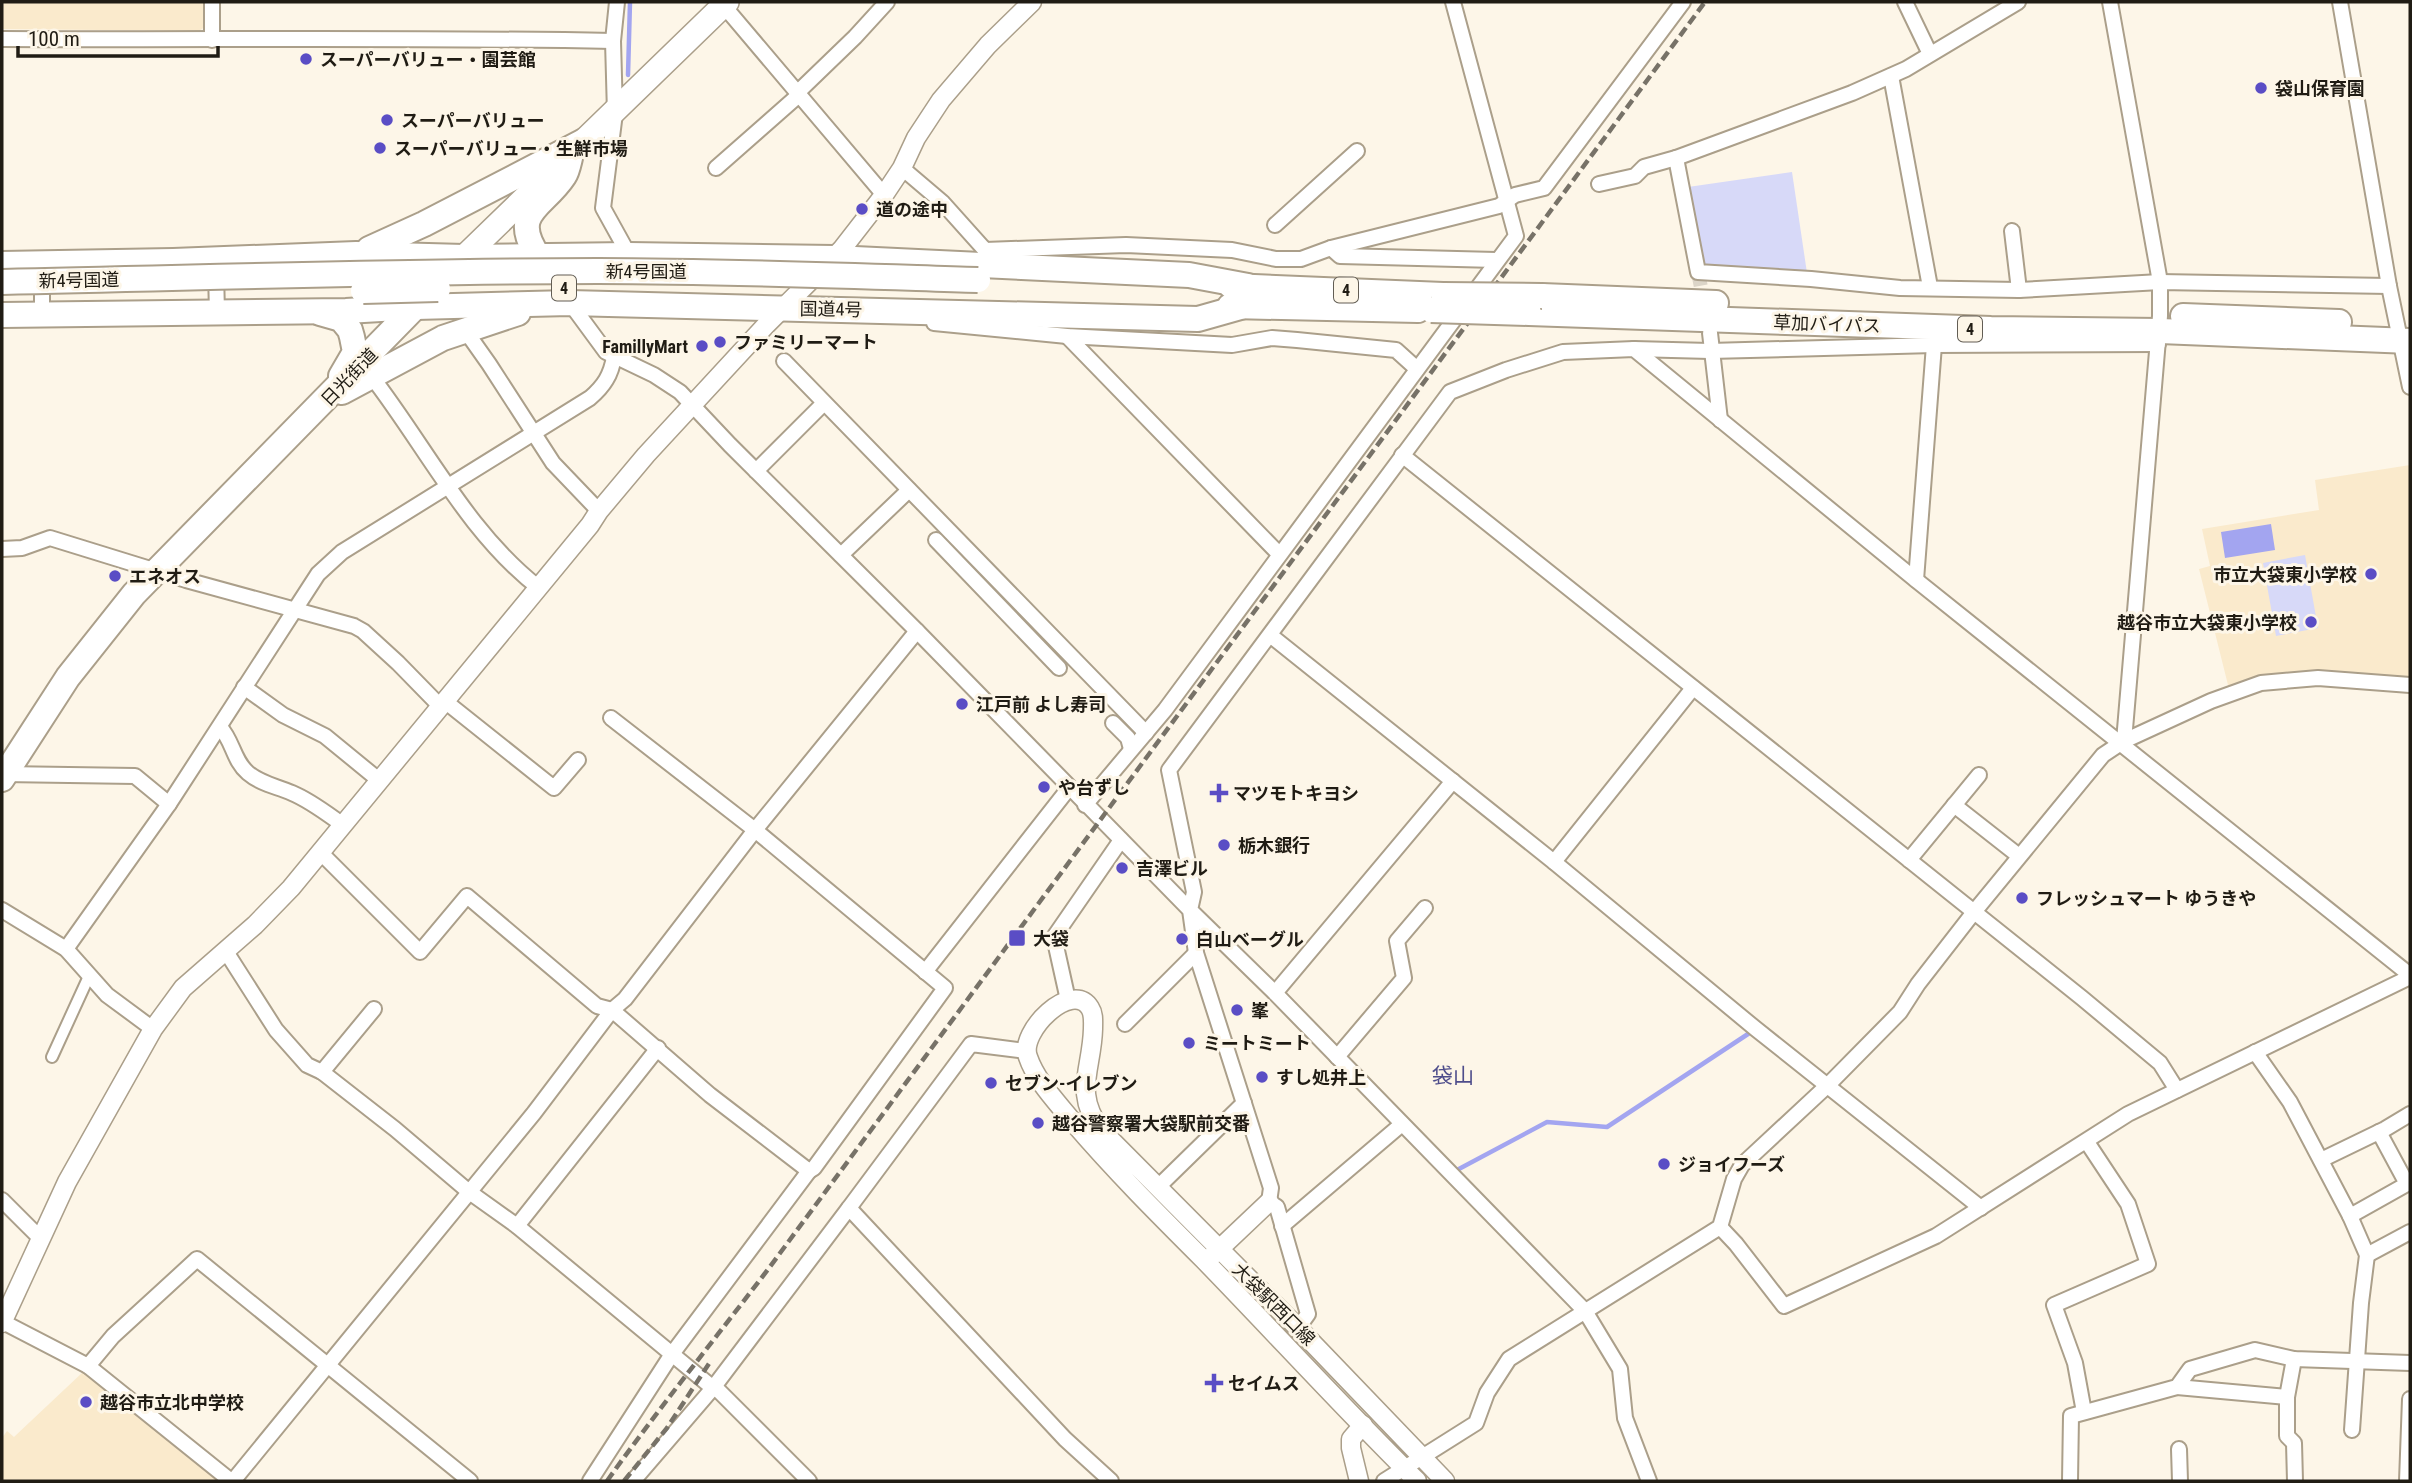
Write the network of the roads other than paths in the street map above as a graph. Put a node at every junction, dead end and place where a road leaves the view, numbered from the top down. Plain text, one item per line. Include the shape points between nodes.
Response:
1 (212, 2) edge
2 (617, 2) edge
3 (887, 2) edge
4 (1032, 2) edge
5 (1452, 2) edge
6 (1905, 2) edge
7 (2018, 2) edge
8 (2110, 2) edge
9 (2340, 2) edge
10 (1681, 3) edge
11 (725, 4) edge
12 (2, 39) edge
13 (212, 40) junction
14 (613, 41) junction
15 (1930, 54) junction
16 (1891, 76) junction
17 (799, 93) junction
18 (615, 113) junction
19 (579, 147) junction
20 (1357, 151) dead end
21 (1676, 158) junction
22 (716, 168) dead end
23 (902, 168) junction
24 (1599, 184) dead end
25 (884, 195) junction
26 (1506, 201) junction
27 (1275, 225) dead end
28 (2012, 231) dead end
29 (1331, 248) junction
30 (985, 250) junction
31 (355, 254) junction
32 (629, 255) junction
33 (538, 256) junction
34 (464, 257) junction
35 (834, 258) junction
36 (216, 259) junction
37 (1496, 260) junction
38 (900, 261) junction
39 (42, 263) junction
40 (2, 264) edge
41 (2, 282) edge
42 (2160, 282) junction
43 (2389, 286) junction
44 (1930, 287) junction
45 (978, 288) junction
46 (2019, 290) junction
47 (1246, 296) junction
48 (2, 298) edge
49 (562, 303) junction
50 (416, 307) junction
51 (785, 308) junction
52 (908, 310) junction
53 (318, 312) junction
54 (217, 313) junction
55 (42, 314) junction
56 (2, 315) edge
57 (465, 330) junction
58 (2159, 330) junction
59 (1710, 333) dead end
60 (2405, 333) edge
61 (1067, 336) junction
62 (1934, 345) junction
63 (1634, 349) junction
64 (1710, 351) junction
65 (614, 357) junction
66 (784, 361) dead end
67 (1417, 369) junction
68 (372, 377) junction
69 (2410, 387) edge
70 (328, 398) junction
71 (824, 403) junction
72 (693, 405) junction
73 (1720, 420) junction
74 (534, 432) junction
75 (1402, 455) junction
76 (756, 471) junction
77 (448, 484) junction
78 (909, 490) junction
79 (599, 511) junction
80 (936, 540) dead end
81 (2, 549) edge
82 (1279, 554) junction
83 (841, 555) junction
84 (158, 570) junction
85 (1916, 580) junction
86 (539, 588) junction
87 (1020, 604) junction
88 (296, 611) junction
89 (1008, 615) junction
90 (917, 631) junction
91 (1270, 635) junction
92 (1059, 668) dead end
93 (2410, 685) edge
94 (244, 687) junction
95 (1693, 688) junction
96 (444, 704) junction
97 (615, 722) dead end
98 (1112, 723) dead end
99 (220, 727) junction
100 (1146, 733) junction
101 (2122, 742) junction
102 (1131, 749) junction
103 (578, 761) dead end
104 (1979, 775) dead end
105 (3, 776) edge
106 (380, 781) junction
107 (1453, 781) junction
108 (1069, 788) junction
109 (169, 804) junction
110 (1085, 805) junction
111 (1954, 805) junction
112 (343, 825) junction
113 (755, 830) junction
114 (1121, 840) junction
115 (320, 852) junction
116 (2019, 856) junction
117 (1909, 860) junction
118 (1554, 862) junction
119 (1425, 908) dead end
120 (2, 910) edge
121 (1191, 910) junction
122 (1974, 912) junction
123 (66, 949) junction
124 (225, 950) junction
125 (1196, 953) junction
126 (925, 972) junction
127 (90, 974) junction
128 (2410, 976) edge
129 (1275, 993) junction
130 (1068, 1000) junction
131 (374, 1009) dead end
132 (612, 1010) junction
133 (1125, 1024) dead end
134 (153, 1029) junction
135 (658, 1048) junction
136 (1026, 1051) junction
137 (2255, 1052) junction
138 (52, 1057) dead end
139 (1337, 1058) junction
140 (322, 1072) junction
141 (1828, 1085) junction
142 (1084, 1087) junction
143 (2178, 1090) junction
144 (1057, 1103) junction
145 (1244, 1103) junction
146 (2410, 1114) edge
147 (1402, 1124) junction
148 (2379, 1132) junction
149 (1095, 1135) junction
150 (2087, 1142) junction
151 (2321, 1160) junction
152 (809, 1171) junction
153 (1158, 1187) junction
154 (468, 1191) junction
155 (2, 1200) edge
156 (1269, 1202) junction
157 (849, 1208) junction
158 (1981, 1208) junction
159 (2350, 1216) junction
160 (517, 1226) junction
161 (1282, 1226) junction
162 (1720, 1227) junction
163 (2410, 1232) edge
164 (40, 1238) junction
165 (1220, 1249) junction
166 (2367, 1255) junction
167 (1206, 1262) junction
168 (1585, 1311) junction
169 (2, 1322) edge
170 (1298, 1328) junction
171 (672, 1354) junction
172 (2294, 1359) junction
173 (2356, 1362) junction
174 (2410, 1363) edge
175 (88, 1366) junction
176 (328, 1366) junction
177 (2177, 1387) junction
178 (713, 1388) junction
179 (2287, 1397) junction
180 (2410, 1399) edge
181 (2084, 1412) junction
182 (1363, 1425) junction
183 (2352, 1430) dead end
184 (2179, 1449) dead end
185 (1422, 1457) junction
186 (1411, 1475) edge
187 (232, 1481) edge
188 (470, 1481) edge
189 (590, 1481) edge
190 (633, 1481) edge
191 (809, 1481) edge
192 (1111, 1481) edge
193 (1359, 1481) edge
194 (1384, 1481) edge
195 (1446, 1481) edge
196 (1649, 1481) edge
197 (2070, 1481) edge
198 (2180, 1481) edge
199 (2295, 1481) edge
200 (2407, 1481) edge

1 - 13 street
2 - 14 street
3 - 17 street
4 - 23 street via 941,100
5 - 26 street
6 - 15 street
7 - 15 street
8 - 42 street
9 - 43 street
10 - 26 street via 1544,188
11 - 17 street
11 - 18 main road, 日光街道
12 - 13 street
13 - 14 street
14 - 18 street
15 - 16 street
16 - 21 street
16 - 44 street
17 - 22 street
17 - 25 street
18 - 19 main road, 日光街道
18 - 32 street via 603,208
19 - 31 highway via 382,245
19 - 33 highway via 565,175 526,220 528,239
19 - 34 main road, 日光街道
20 - 27 street
21 - 24 street via 1644,167 1635,176
21 - 44 street via 1698,272
23 - 25 street
23 - 30 street via 942,202
25 - 35 street
26 - 29 street
26 - 37 street via 1516,236
28 - 46 street
29 - 30 street via 1301,259 1126,245
29 - 37 street via 1340,256
30 - 38 street via 905,255
31 - 34 highway
31 - 36 highway
32 - 33 highway, 4
32 - 35 highway, 4
33 - 34 highway, 4
34 - 50 highway, 日光街道 / 4
35 - 38 highway, 4
35 - 51 street
36 - 39 highway
36 - 54 street
37 - 67 street
38 - 47 highway, 4 via 1189,275
39 - 40 highway
39 - 55 street
41 - 45 highway, 新4号国道 / 4, bridge via 599,271 729,272
42 - 43 street
42 - 46 street
42 - 58 street
43 - 60 street
44 - 46 street
45 - 47 highway, 新4号国道 / 4 via 1189,286
45 - 48 highway, 新4号国道 / 4, bridge via 457,289
47 - 52 highway, 国道4号 / 4 via 1198,319
47 - 58 highway, 草加バイパス / 4, bridge via 2026,315
49 - 50 highway, 国道4号 / 4
49 - 51 highway, 国道4号 / 4
49 - 57 highway, 4
49 - 65 street
50 - 53 highway, 国道4号
50 - 70 highway, 日光街道 / 4
51 - 52 highway, 国道4号 / 4
51 - 72 street
52 - 61 street via 922,322
53 - 54 highway, 国道4号
53 - 70 highway via 341,319 354,343 355,352
54 - 55 highway, 国道4号
55 - 56 highway, 国道4号
57 - 68 highway, 4 via 419,349
57 - 74 street
58 - 60 highway, 草加バイパス / 4
58 - 62 street
58 - 101 street
59 - 64 street
60 - 69 street
61 - 67 street via 1232,345 1272,338 1297,340 1396,350
61 - 82 street
62 - 64 street
62 - 85 street
63 - 64 street
63 - 73 street
63 - 75 street via 1563,352 1450,392
64 - 73 street
65 - 72 street via 672,386
65 - 74 street via 612,371 600,389
66 - 71 street
67 - 82 street
68 - 70 highway, 4
68 - 77 street
70 - 84 highway, 日光街道 / 4
71 - 76 street
71 - 78 street
72 - 76 street
72 - 79 street
73 - 85 street
74 - 77 street
74 - 79 street via 553,463
75 - 91 street
75 - 95 street
76 - 83 street
77 - 86 street via 490,542
77 - 88 street via 342,552 318,574
78 - 83 street
78 - 87 street
79 - 86 street
80 - 89 street
81 - 84 street via 50,538
82 - 100 street
83 - 90 street
84 - 88 street
84 - 105 highway, 日光街道 / 4 via 68,677
85 - 101 street
86 - 96 street
87 - 89 street
87 - 100 street
88 - 94 street
88 - 96 street via 363,631
89 - 92 street
90 - 108 street
90 - 113 street
91 - 107 street
91 - 121 street via 1169,770 1194,892
93 - 101 street via 2318,678 2262,683 2210,701
94 - 99 street
94 - 106 street via 283,715 325,736
95 - 117 street
95 - 118 street
96 - 103 street via 554,788
96 - 106 street
97 - 113 street
98 - 102 street via 1128,738
99 - 109 street
99 - 112 street via 237,763 247,772 316,805
100 - 102 street
101 - 116 street via 2103,755
101 - 128 street
102 - 110 street
104 - 111 street
105 - 109 street via 135,776
106 - 112 street
107 - 118 street
107 - 129 street
108 - 110 street
108 - 126 street
109 - 123 street
110 - 114 street
111 - 116 street
111 - 117 street
112 - 115 street
113 - 126 street
113 - 132 street
114 - 121 street
114 - 130 street via 1055,937
115 - 124 street via 255,925
115 - 132 street via 420,952 467,896 597,1006
116 - 122 street
117 - 122 street
118 - 141 street
119 - 139 street via 1397,942 1404,978
120 - 123 street
121 - 125 street
121 - 129 street
122 - 141 street via 1900,1012
122 - 143 street via 2160,1063
123 - 127 street
124 - 134 street via 183,988
124 - 140 street via 276,1030 307,1065
125 - 133 street
125 - 145 street
126 - 152 street via 945,988
127 - 134 street via 107,995
127 - 138 street
128 - 137 street
129 - 139 street
130 - 136 street via 1034,1028
130 - 142 street via 1086,1003 1093,1015
131 - 140 street
132 - 135 street
132 - 154 street
134 - 164 street
135 - 152 street via 710,1095
135 - 160 street
136 - 144 street
136 - 157 street via 971,1044
137 - 143 street
137 - 151 street via 2290,1102
139 - 147 street
140 - 154 street
141 - 158 street
141 - 162 street via 1742,1165
142 - 144 street
142 - 149 street
143 - 150 street via 2128,1114
144 - 149 street
145 - 153 street
145 - 156 street via 1271,1188
146 - 148 street
147 - 161 street
147 - 168 street
148 - 151 street
148 - 159 street via 2407,1184
149 - 153 street, 大袋駅西口線
149 - 167 street, 大袋駅西口線
150 - 158 street
150 - 181 street via 2128,1205 2148,1264 2054,1306 2075,1363
151 - 159 street
152 - 171 street
153 - 165 street, 大袋駅西口線
154 - 160 street
154 - 176 street
155 - 164 street
156 - 161 street via 1277,1208
156 - 165 street
157 - 178 street
157 - 192 street via 1065,1439
158 - 162 street via 1936,1236 1784,1306
159 - 166 street
160 - 171 street
161 - 170 street via 1308,1314
162 - 168 street
163 - 166 street
164 - 169 street
165 - 167 street
165 - 170 street, 大袋駅西口線
166 - 173 street
167 - 182 street, 大袋駅西口線
168 - 185 street via 1509,1359 1486,1393 1476,1423
168 - 196 street via 1620,1369 1625,1419
169 - 175 street
170 - 185 street, 大袋駅西口線
171 - 178 street
171 - 189 street
172 - 173 street
172 - 177 street via 2255,1350 2190,1369
172 - 179 street
173 - 174 street
173 - 183 street
175 - 176 street via 113,1336 197,1259
175 - 187 street
176 - 187 street
176 - 188 street
177 - 179 street
177 - 181 street
178 - 190 street
178 - 191 street
179 - 199 street via 2287,1436 2294,1443
180 - 200 street
181 - 197 street via 2071,1416
182 - 186 street, 大袋駅西口線
182 - 193 street via 1351,1439 1350,1448
184 - 198 street
185 - 186 street
185 - 195 street, 大袋駅西口線
186 - 194 street

